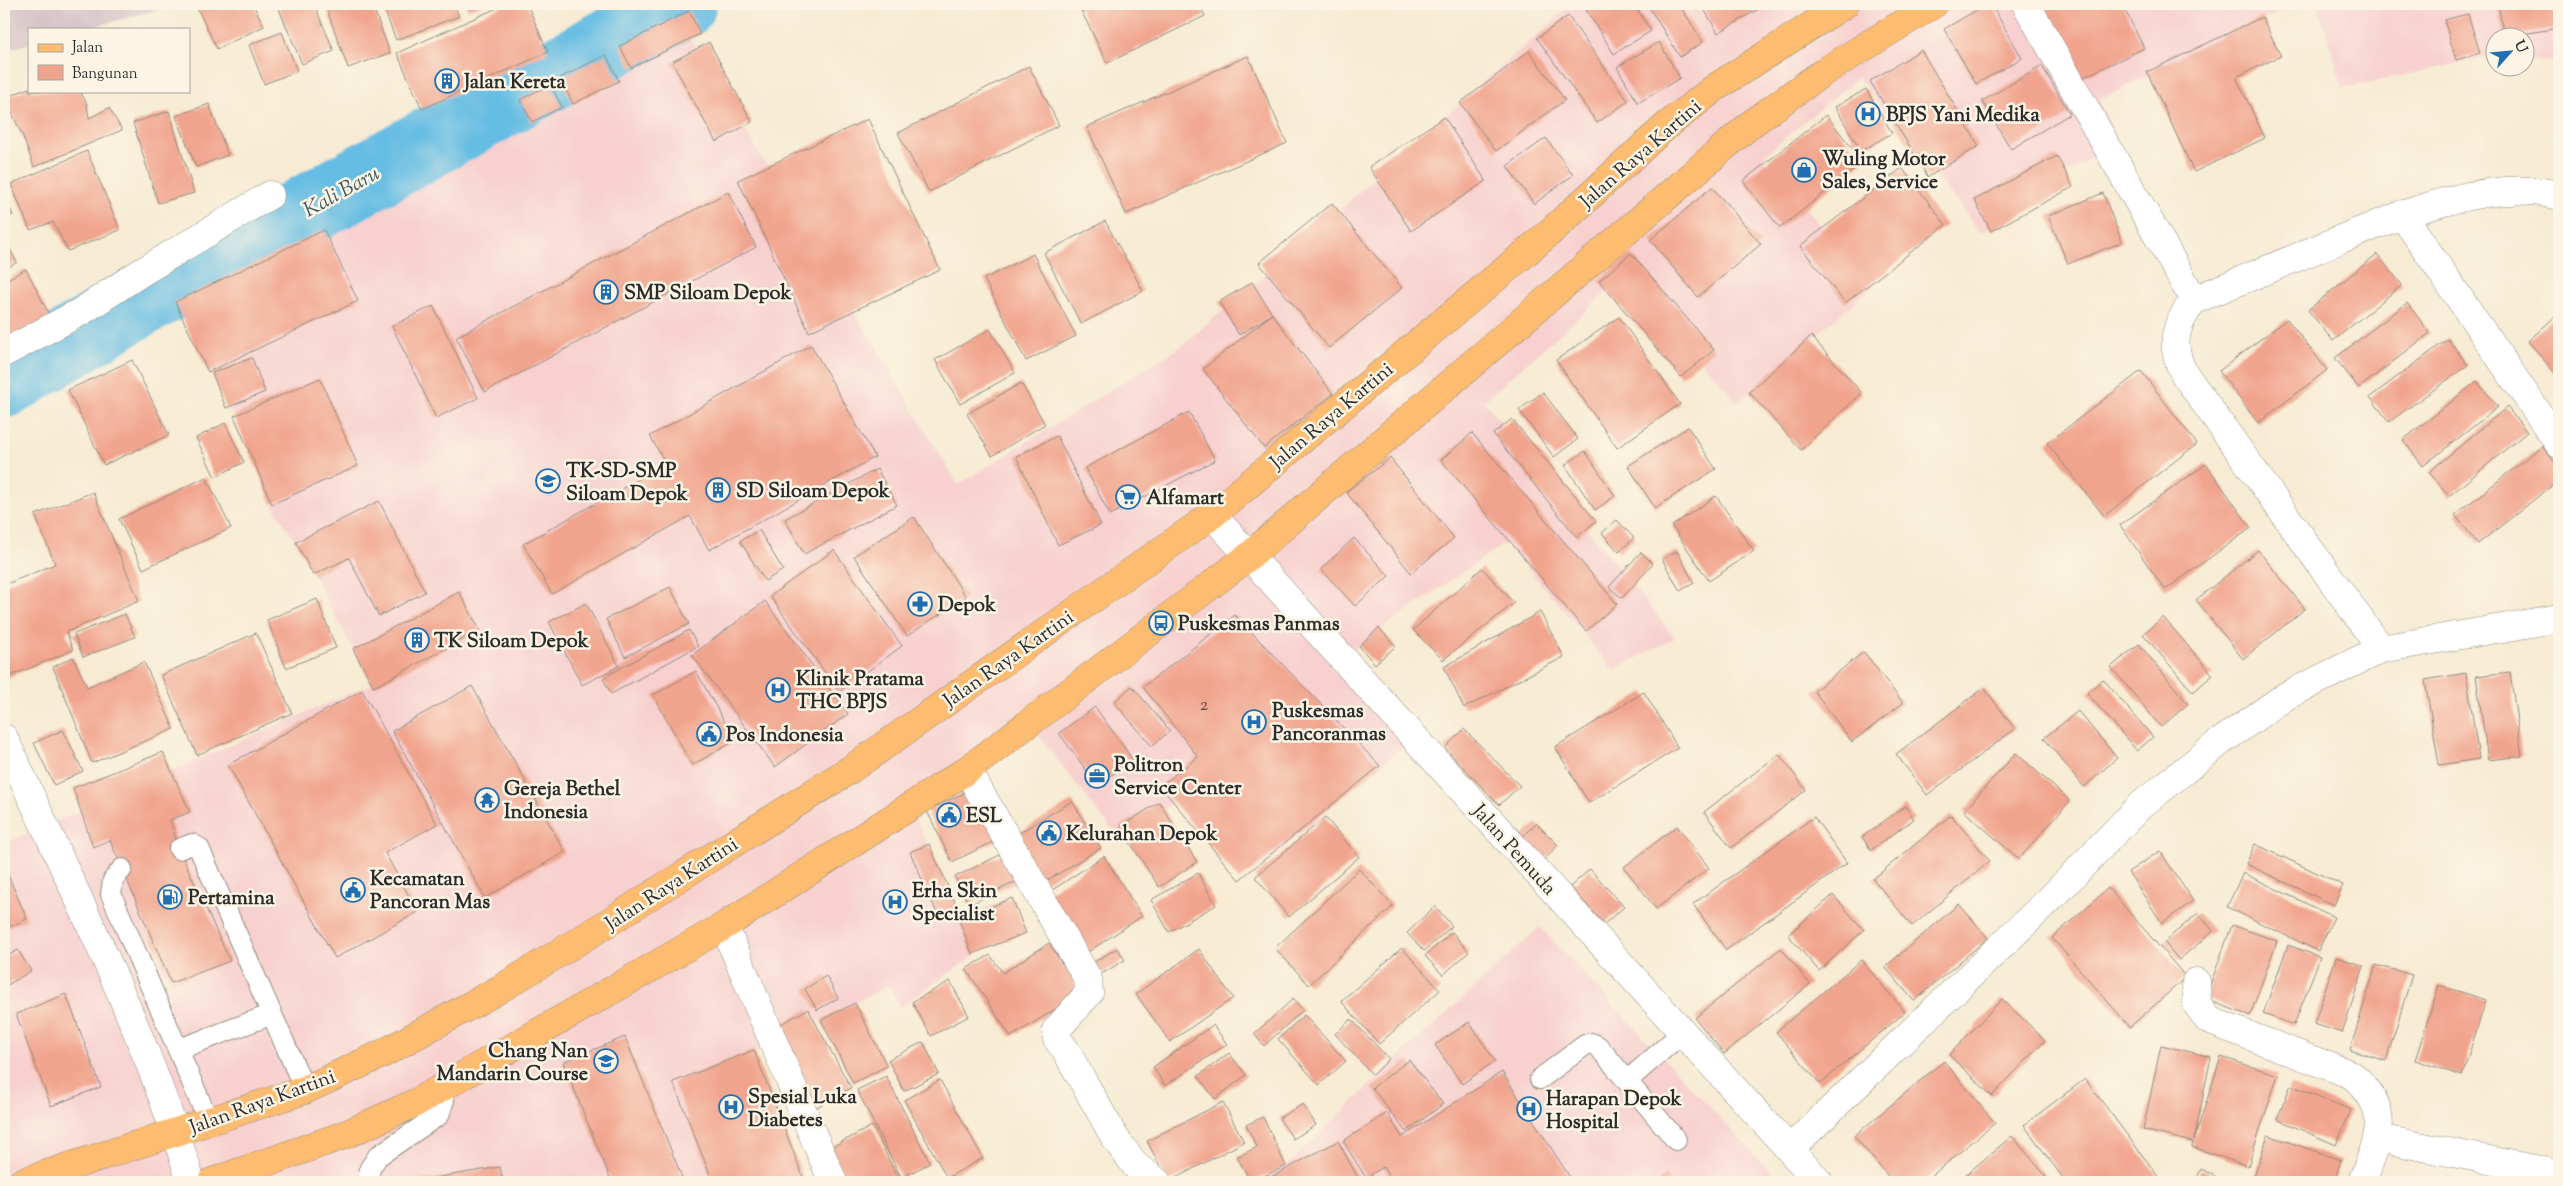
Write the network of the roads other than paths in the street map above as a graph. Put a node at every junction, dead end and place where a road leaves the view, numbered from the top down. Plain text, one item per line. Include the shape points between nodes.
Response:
1 (1845, 4) edge
2 (1934, 4) edge
3 (2026, 4) edge
4 (270, 195) dead end
5 (2559, 196) edge
6 (2402, 214) junction
7 (2194, 300) junction
8 (4, 353) edge
9 (2559, 444) edge
10 (1212, 515) junction
11 (1248, 557) junction
12 (2559, 618) edge
13 (2381, 649) junction
14 (4, 738) edge
15 (967, 770) junction
16 (179, 849) dead end
17 (122, 869) dead end
18 (724, 926) junction
19 (2196, 982) dead end
20 (270, 1015) junction
21 (1683, 1032) junction
22 (179, 1048) junction
23 (1540, 1079) dead end
24 (1627, 1081) junction
25 (442, 1088) junction
26 (304, 1090) junction
27 (209, 1122) junction
28 (176, 1132) junction
29 (2378, 1138) junction
30 (1676, 1140) dead end
31 (1790, 1149) junction
32 (2559, 1174) edge
33 (22, 1182) edge
34 (191, 1182) edge
35 (212, 1182) edge
36 (368, 1182) edge
37 (833, 1182) edge
38 (1157, 1182) edge
39 (1819, 1182) edge
40 (2362, 1182) edge

1 - 10 main road, Jalan Raya Kartini via 1716,87 1665,127 1548,234
2 - 11 main road via 1822,73 1751,124
3 - 7 street
4 - 8 street via 82,312
5 - 6 street via 2512,190 2476,195
6 - 7 street
6 - 9 street
7 - 13 street via 2178,328 2174,344 2176,359
10 - 11 street, Jalan Pemuda
10 - 26 main road, Jalan Raya Kartini via 851,769 500,990 408,1040
11 - 15 main road
11 - 21 street, Jalan Pemuda
12 - 13 street
13 - 31 street via 2286,696 2220,742 2140,806 2052,896
14 - 28 street via 118,990
15 - 18 main road
15 - 38 street via 1088,979 1089,993 1056,1030 1057,1039 1115,1138 1136,1166
16 - 20 lane via 192,844 199,848
17 - 22 lane via 113,880 111,894
18 - 25 main road
18 - 37 street
19 - 29 street via 2197,1004 2208,1020 2352,1076 2368,1088 2378,1111
20 - 22 lane
20 - 26 lane
21 - 24 lane
21 - 31 street, Jalan Pemuda
22 - 27 lane
23 - 24 lane via 1585,1044 1591,1043 1598,1046
24 - 30 lane
25 - 35 main road via 347,1134
25 - 36 lane via 444,1100 439,1115 378,1156 370,1168
26 - 27 main road, Jalan Raya Kartini
27 - 28 main road, Jalan Raya Kartini
28 - 33 main road, Jalan Raya Kartini
28 - 34 street
29 - 32 street
29 - 40 street
31 - 39 street, Jalan Pemuda

